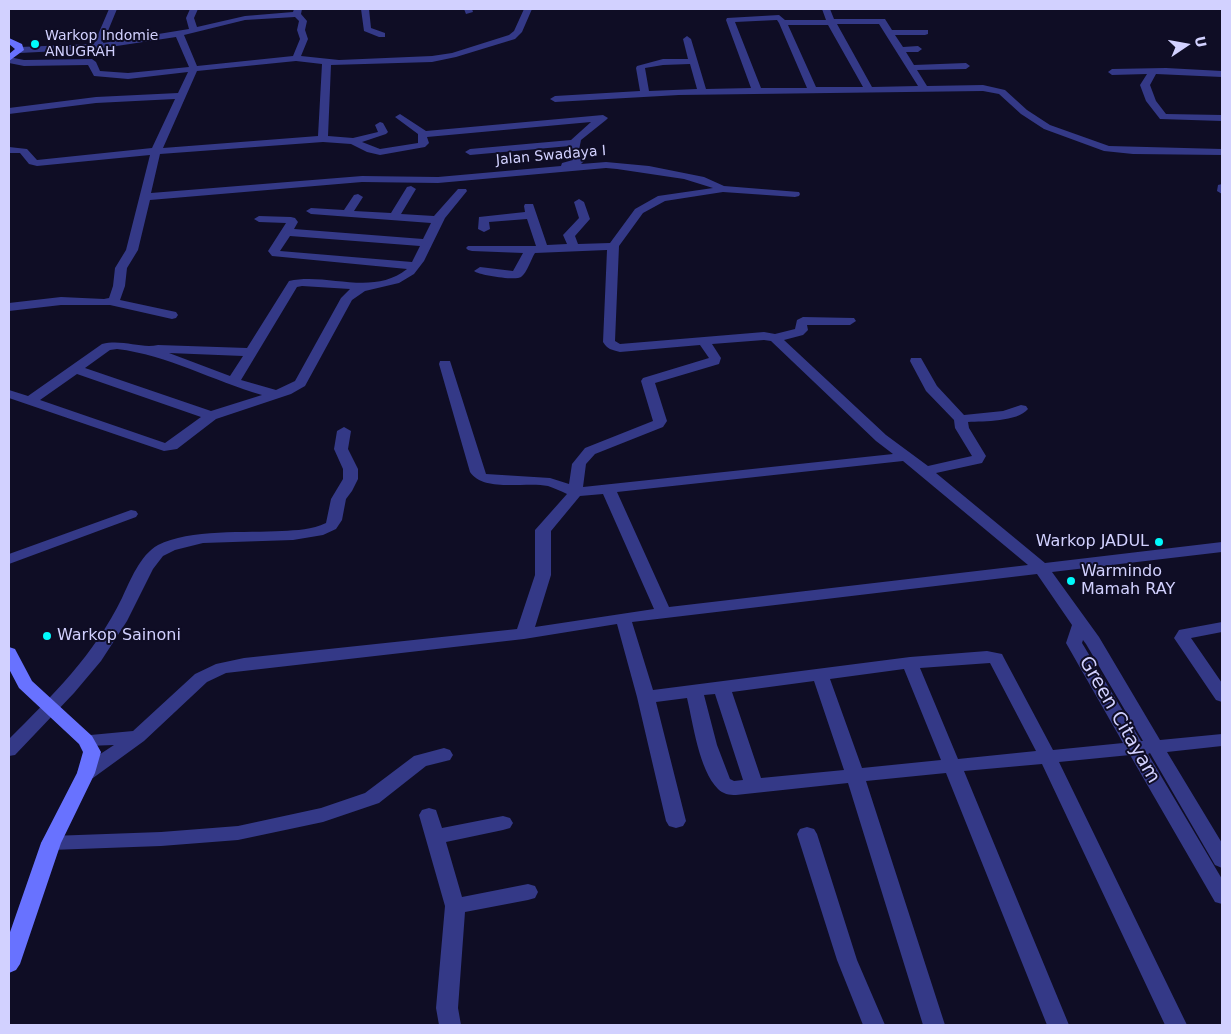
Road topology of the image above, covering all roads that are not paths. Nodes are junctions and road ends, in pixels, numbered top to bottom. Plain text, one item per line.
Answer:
1 (113, 9) edge
2 (194, 9) edge
3 (365, 9) edge
4 (528, 9) edge
5 (826, 9) edge
6 (297, 11) edge
7 (780, 16) edge
8 (832, 22) junction
9 (194, 30) junction
10 (890, 32) junction
11 (925, 32) dead end
12 (179, 34) junction
13 (382, 36) dead end
14 (687, 39) dead end
15 (9, 40) edge
16 (97, 46) junction
17 (68, 47) junction
18 (918, 49) dead end
19 (20, 50) junction
20 (899, 50) junction
21 (296, 58) junction
22 (9, 59) edge
23 (693, 61) junction
24 (327, 62) junction
25 (62, 63) junction
26 (966, 66) dead end
27 (912, 68) junction
28 (194, 69) junction
29 (1112, 72) dead end
30 (1153, 72) junction
31 (1222, 74) edge
32 (125, 87) junction
33 (924, 88) junction
34 (869, 89) junction
35 (813, 90) junction
36 (757, 91) junction
37 (702, 92) junction
38 (645, 93) junction
39 (602, 95) junction
40 (181, 96) junction
41 (556, 99) dead end
42 (9, 111) edge
43 (400, 117) dead end
44 (603, 118) junction
45 (1222, 118) edge
46 (380, 125) dead end
47 (424, 134) junction
48 (323, 138) junction
49 (353, 141) junction
50 (574, 143) junction
51 (9, 150) edge
52 (156, 151) junction
53 (470, 152) dead end
54 (1222, 152) edge
55 (438, 180) junction
56 (411, 189) dead end
57 (722, 189) junction
58 (462, 191) dead end
59 (795, 194) dead end
60 (145, 197) junction
61 (358, 197) dead end
62 (579, 202) dead end
63 (311, 211) dead end
64 (347, 214) junction
65 (394, 217) junction
66 (259, 219) dead end
67 (438, 220) junction
68 (484, 229) dead end
69 (287, 232) junction
70 (426, 243) junction
71 (613, 246) junction
72 (574, 247) junction
73 (472, 248) dead end
74 (536, 249) junction
75 (415, 266) junction
76 (480, 271) dead end
77 (365, 288) junction
78 (111, 302) junction
79 (9, 306) edge
80 (172, 315) dead end
81 (850, 321) dead end
82 (775, 338) junction
83 (704, 341) junction
84 (144, 349) junction
85 (251, 352) junction
86 (916, 361) dead end
87 (445, 364) dead end
88 (76, 369) junction
89 (233, 382) junction
90 (9, 394) edge
91 (275, 394) junction
92 (31, 400) junction
93 (1021, 409) dead end
94 (211, 416) junction
95 (961, 418) junction
96 (344, 430) dead end
97 (903, 457) junction
98 (925, 472) junction
99 (567, 489) junction
100 (608, 489) junction
101 (131, 514) dead end
102 (1222, 547) edge
103 (9, 559) edge
104 (1042, 569) junction
105 (664, 614) junction
106 (622, 618) junction
107 (1080, 625) junction
108 (1222, 627) edge
109 (524, 634) junction
110 (9, 653) edge
111 (910, 663) junction
112 (820, 675) junction
113 (722, 688) junction
114 (694, 691) junction
115 (1222, 696) edge
116 (646, 697) junction
117 (51, 707) junction
118 (77, 731) junction
119 (138, 737) junction
120 (1222, 740) edge
121 (1154, 747) junction
122 (1136, 748) junction
123 (9, 750) edge
124 (444, 755) dead end
125 (1047, 756) junction
126 (952, 765) junction
127 (86, 773) junction
128 (855, 774) junction
129 (754, 785) junction
130 (429, 815) dead end
131 (676, 820) dead end
132 (502, 824) dead end
133 (807, 834) dead end
134 (435, 837) junction
135 (51, 843) junction
136 (1222, 860) edge
137 (528, 892) dead end
138 (1222, 896) edge
139 (455, 906) junction
140 (9, 964) edge
141 (450, 1025) edge
142 (874, 1025) edge
143 (934, 1025) edge
144 (1058, 1025) edge
145 (1176, 1025) edge

1 - 16 street
2 - 9 street
3 - 13 street
4 - 24 street
5 - 8 street
6 - 9 street
6 - 21 street
7 - 8 street
7 - 35 street
7 - 36 street
8 - 10 street
8 - 34 street
9 - 12 street
10 - 11 street
10 - 20 street
12 - 16 street
12 - 28 street
14 - 23 street
15 - 19 street
16 - 17 street
17 - 19 street
17 - 25 street
18 - 20 street
19 - 22 street
20 - 27 street
21 - 24 street
21 - 28 street
22 - 25 street
23 - 37 street
23 - 38 street
24 - 48 street
25 - 32 street
26 - 27 street
27 - 33 street
28 - 32 street
28 - 40 street
29 - 30 street
30 - 31 street
30 - 45 street
32 - 40 street
32 - 42 street
33 - 34 street
33 - 54 street
34 - 35 street
35 - 36 street
36 - 37 street
37 - 38 street
38 - 39 street
39 - 41 street
39 - 44 street
40 - 52 street
43 - 47 street
44 - 47 street
44 - 50 street
46 - 49 street
47 - 49 street
48 - 49 street
48 - 52 street
50 - 53 street
50 - 55 street
51 - 52 street
52 - 60 street
55 - 57 street, Jalan Swadaya I
55 - 60 street, Jalan Swadaya I
56 - 65 street
57 - 59 street
57 - 71 street
58 - 67 street
60 - 78 street
61 - 64 street
62 - 72 street
63 - 64 street
64 - 65 street
65 - 67 street
66 - 69 street
67 - 70 street
68 - 74 street
69 - 70 street
69 - 75 street
70 - 75 street
71 - 72 street
71 - 83 street
72 - 74 street
73 - 74 street
74 - 76 street
75 - 77 street
77 - 85 street
77 - 91 street
78 - 79 street
78 - 80 street
81 - 82 street
82 - 83 street
82 - 97 street
83 - 99 street
84 - 85 street
84 - 88 street
84 - 89 street
85 - 89 street
86 - 95 street
87 - 99 street
88 - 92 street
88 - 94 street
89 - 91 street
90 - 92 street
91 - 94 street
92 - 94 street
93 - 95 street
95 - 98 street
96 - 117 street
97 - 98 street
97 - 100 street
98 - 104 street
99 - 100 street
99 - 109 street
100 - 105 street
101 - 103 street
102 - 104 street
104 - 105 street
104 - 107 street
105 - 106 street
106 - 109 street
106 - 116 street
107 - 121 street, Green Citayam
107 - 122 street, Green Citayam
108 - 115 street
109 - 119 street
110 - 117 street
111 - 112 street
111 - 125 street
111 - 126 street
112 - 113 street
112 - 128 street
113 - 114 street
113 - 129 street
114 - 116 street
114 - 129 street
116 - 131 street
117 - 118 street
117 - 123 street
118 - 119 street
118 - 127 street
119 - 127 street
120 - 121 street
121 - 122 street
121 - 136 street, Green Citayam
122 - 125 street
122 - 138 street, Green Citayam
124 - 135 street
125 - 126 street
125 - 145 street
126 - 128 street
126 - 144 street
127 - 135 street
128 - 129 street
128 - 143 street
130 - 134 street
132 - 134 street
133 - 142 street
134 - 139 street
135 - 140 street
137 - 139 street
139 - 141 street

